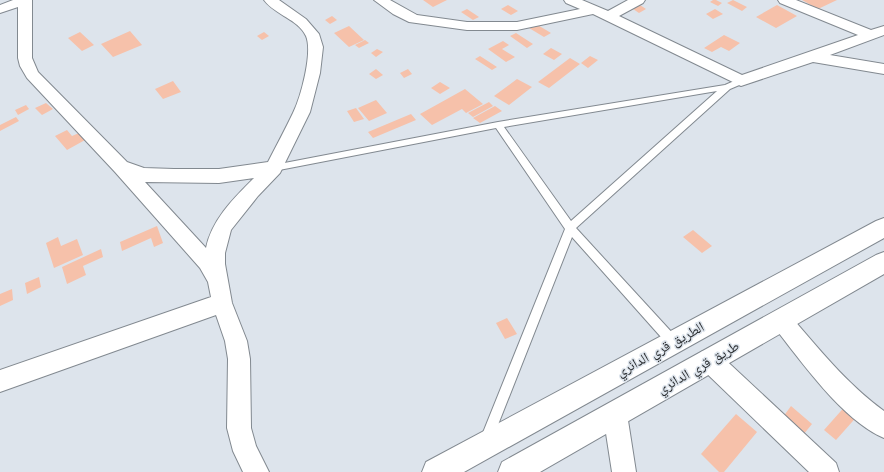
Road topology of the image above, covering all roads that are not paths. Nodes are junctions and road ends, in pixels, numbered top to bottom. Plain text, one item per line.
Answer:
1 (271, 0) edge
2 (380, 0) edge
3 (572, 0) edge
4 (638, 0) edge
5 (785, 0) edge
6 (0, 9) edge
7 (592, 10) junction
8 (609, 16) junction
9 (878, 32) edge
10 (812, 57) junction
11 (884, 70) edge
12 (741, 81) junction
13 (727, 87) junction
14 (498, 124) junction
15 (122, 167) junction
16 (274, 168) junction
17 (884, 227) edge
18 (570, 228) junction
19 (884, 262) edge
20 (220, 292) junction
21 (781, 320) junction
22 (673, 342) junction
23 (709, 360) junction
24 (0, 381) edge
25 (616, 414) junction
26 (884, 426) edge
27 (483, 445) junction
28 (257, 472) edge
29 (436, 472) edge
30 (512, 472) edge
31 (624, 472) edge
32 (827, 472) edge

1 - 16 street
2 - 7 street
3 - 7 street
4 - 8 street
5 - 9 street
6 - 15 street
7 - 8 street
8 - 12 street
9 - 10 street
10 - 11 street
10 - 12 street
12 - 13 lane
13 - 14 lane
13 - 18 lane
14 - 16 lane
14 - 18 lane
15 - 16 street
15 - 20 street
16 - 20 street
17 - 22 highway, الطريق قري الدائري
18 - 22 lane
18 - 27 lane
19 - 21 highway, طريق قري الدائري
20 - 24 street
20 - 28 street
21 - 23 highway, طريق قري الدائري
21 - 26 street
22 - 27 highway, الطريق قري الدائري
23 - 25 highway, طريق قري الدائري
23 - 32 street
25 - 30 highway, طريق قري الدائري
25 - 31 street
27 - 29 highway, الطريق قري الدائري

